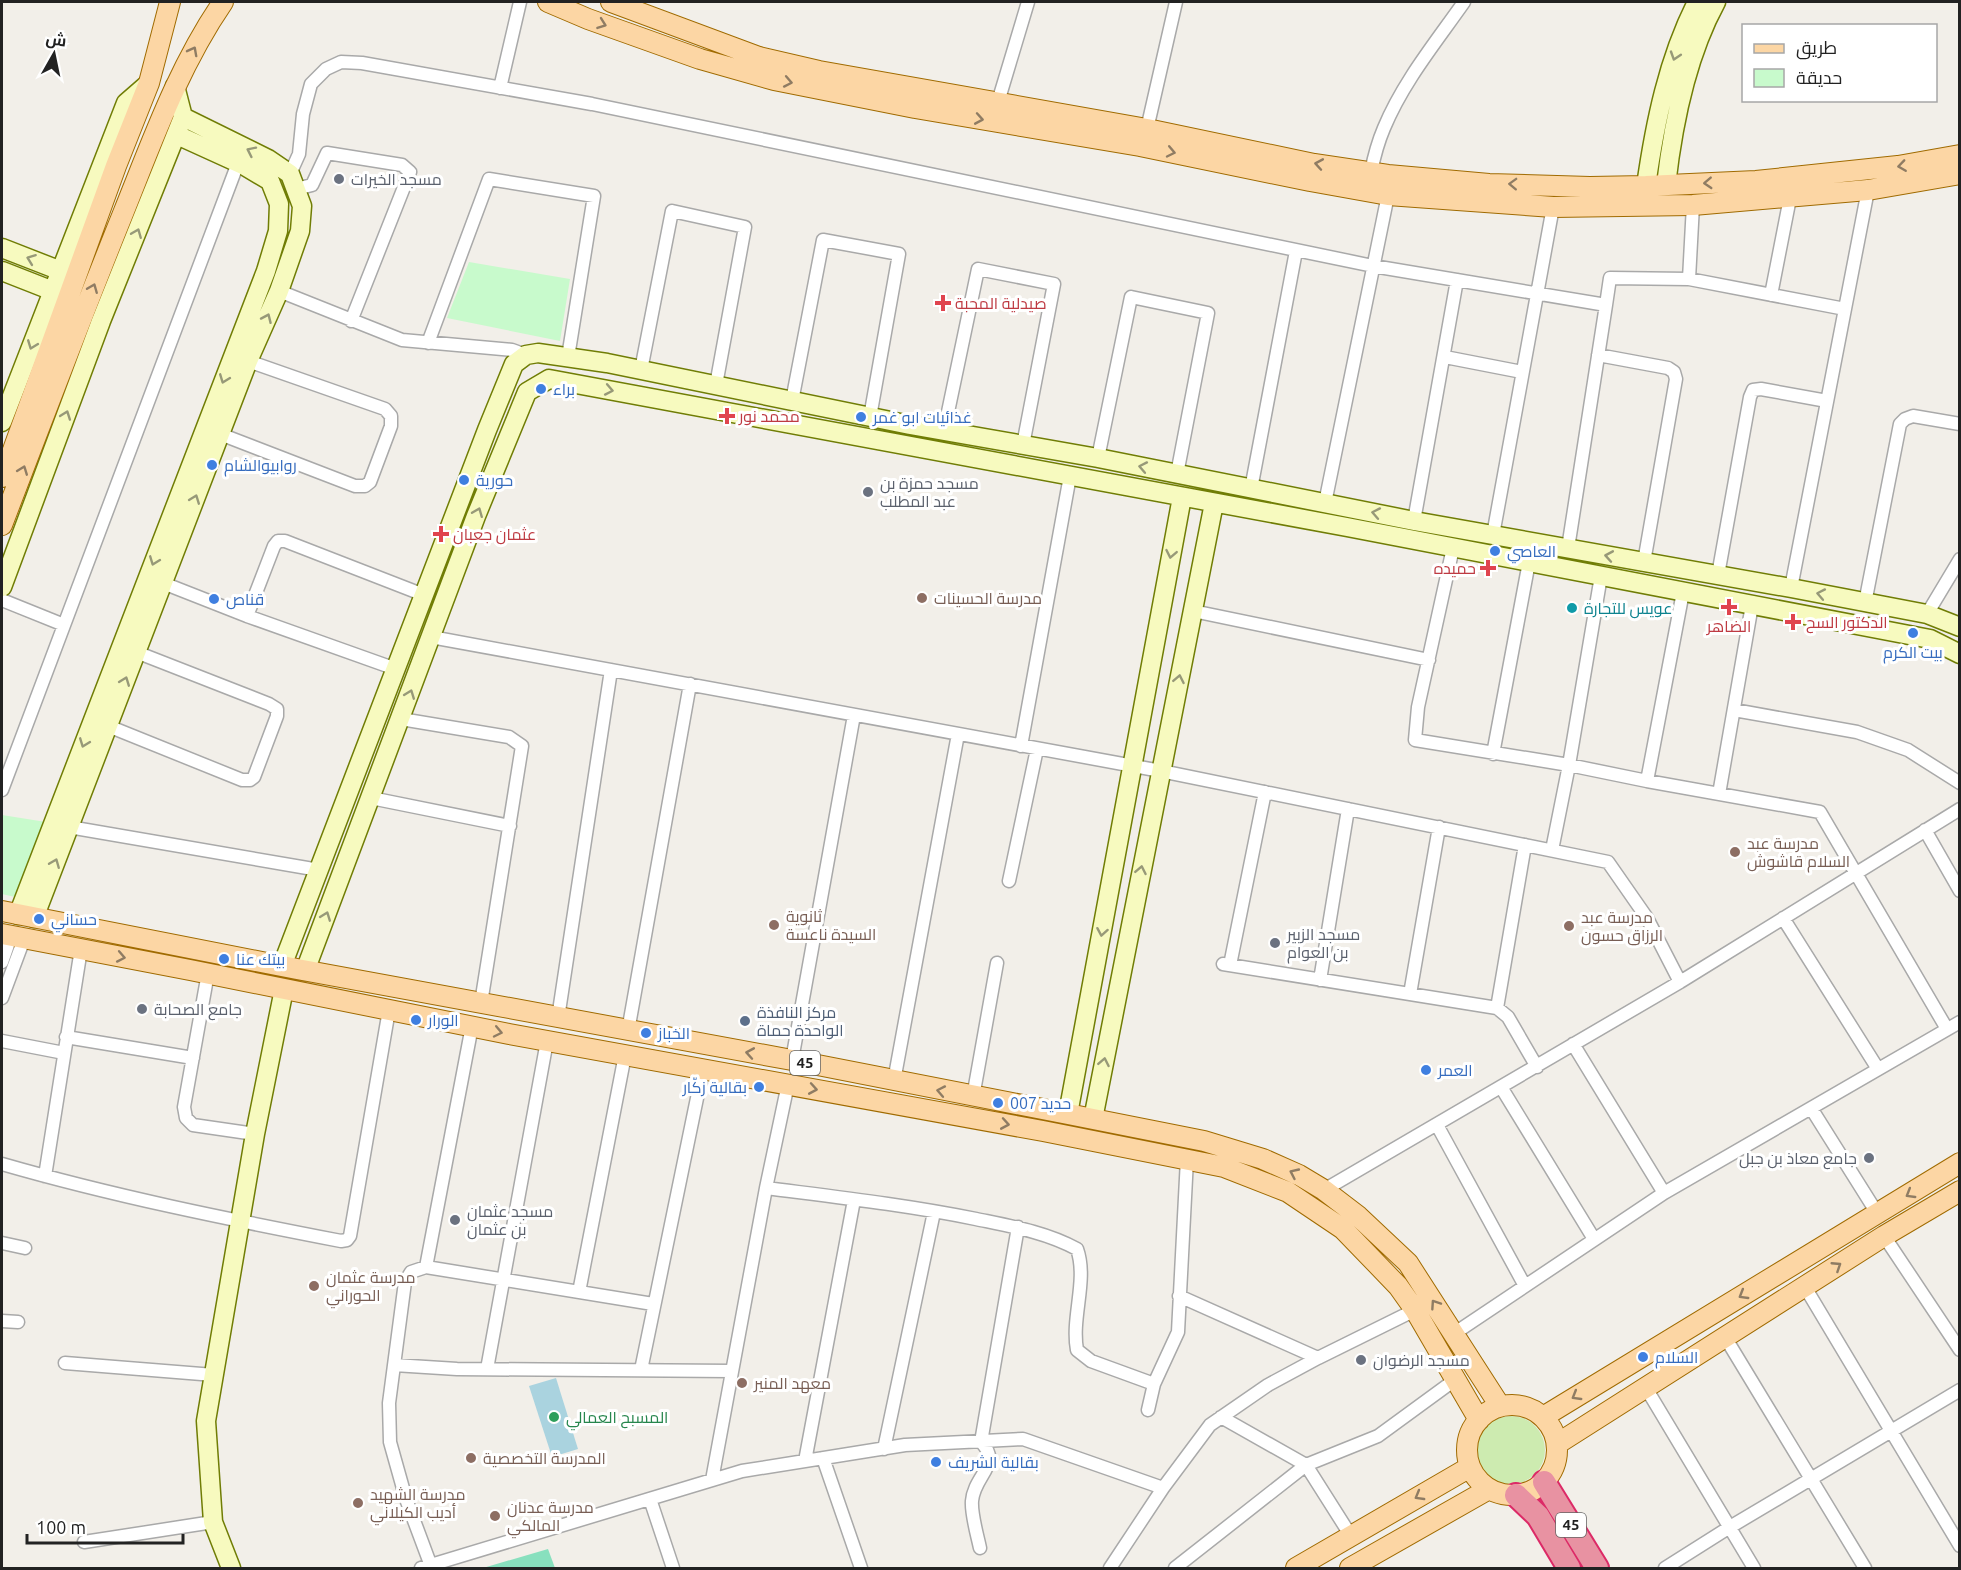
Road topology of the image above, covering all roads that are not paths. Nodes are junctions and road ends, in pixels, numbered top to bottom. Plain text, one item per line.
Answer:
1 (170, 2) edge
2 (223, 2) edge
3 (520, 2) edge
4 (548, 2) edge
5 (611, 2) edge
6 (1028, 2) edge
7 (1176, 2) edge
8 (1464, 2) edge
9 (1697, 2) edge
10 (1716, 2) edge
11 (149, 83) junction
12 (175, 86) junction
13 (500, 88) junction
14 (998, 102) junction
15 (183, 117) junction
16 (1147, 129) junction
17 (177, 135) junction
18 (1959, 155) edge
19 (238, 163) junction
20 (1371, 172) junction
21 (1959, 174) edge
22 (293, 182) junction
23 (1666, 185) junction
24 (1646, 186) junction
25 (1868, 190) junction
26 (1388, 195) junction
27 (1790, 198) junction
28 (1694, 205) junction
29 (1553, 207) junction
30 (2, 248) edge
31 (1296, 251) junction
32 (1373, 266) junction
33 (2, 271) edge
34 (61, 271) junction
35 (1689, 279) junction
36 (1457, 280) junction
37 (53, 291) junction
38 (279, 291) junction
39 (1536, 293) junction
40 (1771, 295) junction
41 (1606, 304) junction
42 (1845, 309) junction
43 (351, 321) junction
44 (428, 343) junction
45 (1598, 355) junction
46 (526, 356) junction
47 (568, 357) junction
48 (1445, 357) junction
49 (248, 361) junction
50 (641, 370) junction
51 (1522, 372) junction
52 (716, 385) junction
53 (1827, 400) junction
54 (792, 401) junction
55 (870, 417) junction
56 (2, 422) edge
57 (1959, 424) edge
58 (944, 431) junction
59 (220, 434) junction
60 (1023, 445) junction
61 (1098, 458) junction
62 (1177, 474) junction
63 (1070, 476) junction
64 (2, 477) edge
65 (1251, 489) junction
66 (1182, 497) junction
67 (1214, 503) junction
68 (1325, 503) junction
69 (1414, 521) junction
70 (2, 525) edge
71 (1493, 535) junction
72 (1453, 548) junction
73 (1568, 549) junction
74 (1959, 559) edge
75 (1529, 562) junction
76 (1644, 562) junction
77 (1718, 575) junction
78 (1601, 576) junction
79 (163, 583) junction
80 (2, 587) edge
81 (1791, 588) junction
82 (1683, 592) junction
83 (424, 595) junction
84 (2, 600) edge
85 (1865, 603) junction
86 (1752, 605) junction
87 (1193, 611) junction
88 (1927, 614) junction
89 (247, 616) junction
90 (63, 625) junction
91 (1959, 627) edge
92 (432, 637) junction
93 (136, 652) junction
94 (1959, 654) edge
95 (1428, 660) junction
96 (396, 669) junction
97 (611, 670) junction
98 (690, 684) junction
99 (1734, 710) junction
100 (854, 715) junction
101 (401, 719) junction
102 (108, 726) junction
103 (958, 734) junction
104 (1022, 746) junction
105 (1037, 749) junction
106 (1493, 754) junction
107 (1569, 765) junction
108 (1132, 766) junction
109 (1161, 771) junction
110 (1647, 781) junction
111 (1959, 783) edge
112 (2, 790) edge
113 (1265, 792) junction
114 (1719, 794) junction
115 (371, 798) junction
116 (1348, 809) junction
117 (1959, 809) edge
118 (510, 826) junction
119 (69, 827) junction
120 (1439, 827) junction
121 (1925, 830) junction
122 (1526, 845) junction
123 (1552, 850) junction
124 (319, 870) junction
125 (1855, 873) junction
126 (1009, 881) dead end
127 (1959, 891) edge
128 (18, 914) edge
129 (1783, 918) junction
130 (12, 936) edge
131 (172, 945) junction
132 (81, 949) junction
133 (2, 962) edge
134 (997, 963) dead end
135 (170, 966) junction
136 (282, 966) junction
137 (305, 970) junction
138 (208, 973) junction
139 (335, 976) junction
140 (1320, 980) junction
141 (1680, 982) junction
142 (284, 989) junction
143 (1410, 994) junction
144 (2, 998) edge
145 (332, 998) junction
146 (481, 1003) junction
147 (1497, 1008) junction
148 (389, 1010) junction
149 (558, 1018) junction
150 (1959, 1022) edge
151 (594, 1025) junction
152 (472, 1026) junction
153 (1947, 1029) junction
154 (628, 1031) junction
155 (66, 1036) junction
156 (2, 1041) edge
157 (547, 1041) junction
158 (1573, 1044) junction
159 (593, 1049) junction
160 (64, 1053) junction
161 (625, 1055) junction
162 (193, 1058) junction
163 (792, 1060) junction
164 (1537, 1066) junction
165 (703, 1069) junction
166 (1878, 1069) junction
167 (894, 1081) junction
168 (788, 1084) junction
169 (1501, 1087) junction
170 (973, 1097) junction
171 (1811, 1108) junction
172 (1047, 1111) junction
173 (1068, 1114) junction
174 (1100, 1121) junction
175 (1437, 1125) junction
176 (1043, 1131) junction
177 (255, 1134) junction
178 (1104, 1143) junction
179 (1187, 1159) junction
180 (1959, 1163) edge
181 (2, 1164) edge
182 (45, 1176) junction
183 (766, 1188) junction
184 (1324, 1190) junction
185 (1959, 1191) edge
186 (1664, 1193) junction
187 (854, 1200) junction
188 (934, 1212) junction
189 (1877, 1213) junction
190 (240, 1221) junction
191 (1018, 1227) junction
192 (1884, 1236) junction
193 (1594, 1239) junction
194 (2, 1243) edge
195 (25, 1248) dead end
196 (426, 1267) junction
197 (502, 1281) junction
198 (1525, 1286) junction
199 (1805, 1287) junction
200 (579, 1292) junction
201 (1179, 1296) junction
202 (653, 1304) junction
203 (1415, 1310) junction
204 (2, 1321) edge
205 (18, 1322) dead end
206 (1455, 1333) junction
207 (1725, 1337) junction
208 (1959, 1350) edge
209 (1318, 1358) junction
210 (65, 1363) dead end
211 (394, 1365) junction
212 (488, 1369) junction
213 (641, 1370) junction
214 (732, 1371) junction
215 (214, 1375) junction
216 (1455, 1379) junction
217 (1154, 1384) junction
218 (1646, 1388) junction
219 (1959, 1390) edge
220 (1500, 1406) junction
221 (1148, 1410) dead end
222 (1221, 1417) junction
223 (1543, 1417) junction
224 (1479, 1420) junction
225 (1891, 1431) junction
226 (981, 1442) junction
227 (1557, 1444) junction
228 (884, 1449) junction
229 (823, 1458) junction
230 (805, 1461) junction
231 (1306, 1465) junction
232 (1470, 1467) junction
233 (1811, 1479) junction
234 (712, 1480) junction
235 (1544, 1482) junction
236 (1163, 1488) junction
237 (1489, 1489) junction
238 (1516, 1495) junction
239 (650, 1498) junction
240 (213, 1522) junction
241 (1730, 1527) junction
242 (1351, 1536) junction
243 (84, 1542) dead end
244 (1959, 1546) edge
245 (980, 1548) dead end
246 (426, 1567) edge
247 (231, 1569) edge
248 (673, 1569) edge
249 (861, 1569) edge
250 (1110, 1569) edge
251 (1175, 1569) edge
252 (1296, 1569) edge
253 (1350, 1569) edge
254 (1569, 1569) edge
255 (1597, 1569) edge
256 (1665, 1569) edge
257 (1754, 1569) edge
258 (1865, 1569) edge

1 - 11 main road
12 -> 2 main road
3 - 13 street
4 -> 26 main road
5 - 14 main road
6 - 14 street
7 - 16 street
8 - 20 street
9 -> 24 main road
10 - 23 main road
11 - 34 main road
11 - 64 main road
12 - 15 main road
70 -> 12 main road
13 - 22 street
13 - 31 street
14 - 16 main road
15 - 17 main road
22 -> 15 main road
20 -> 16 main road
17 - 19 main road
80 -> 17 main road
18 -> 23 main road
19 - 90 street
19 -> 128 main road
24 -> 20 main road
21 - 25 main road
22 - 38 main road
22 - 43 street
23 - 24 main road
25 - 27 main road
25 - 42 street
26 - 29 main road
26 - 32 street
27 - 28 main road
27 - 40 street
28 - 29 main road
28 - 35 street
29 - 39 street
34 -> 30 main road
31 - 32 street
31 - 65 street
32 - 36 street
32 - 68 street
33 - 37 main road
34 - 37 main road
35 - 40 street
35 - 41 street
36 - 39 street
36 - 48 street
37 -> 56 main road
38 - 43 street
49 -> 38 main road
39 - 41 street
39 - 51 street
40 - 42 street
41 - 45 street
42 - 53 street
43 - 44 street
44 - 46 street
44 - 47 street
45 - 73 street
45 - 76 street
46 - 47 main road
46 - 83 main road
47 - 50 main road
48 - 51 street
48 - 69 street
49 - 59 main road
49 - 59 street
50 - 52 main road
50 - 52 street
51 - 71 street
52 - 54 main road
53 - 77 street
53 - 81 street
54 - 55 main road
54 - 55 street
55 - 58 main road
57 - 85 street
58 - 60 main road
58 - 60 street
79 -> 59 main road
60 - 61 main road
62 -> 61 main road
61 - 62 street
62 - 65 main road
63 - 66 main road
92 -> 63 main road
63 - 104 street
65 - 68 main road
66 - 67 main road
66 -> 108 main road
67 - 72 main road
67 - 87 main road
69 -> 68 main road
69 - 71 main road
71 - 73 main road
72 - 75 main road
72 - 95 street
76 -> 73 main road
74 - 88 street
75 - 78 main road
75 - 106 street
76 - 77 main road
77 - 81 main road
78 - 82 main road
78 - 107 street
79 - 89 street
79 - 93 main road
85 -> 81 main road
82 - 86 main road
82 - 110 street
83 - 89 street
83 - 96 main road
84 - 90 street
85 - 88 main road
86 - 94 main road
86 - 99 street
87 - 95 street
109 -> 87 main road
88 - 91 main road
89 - 96 street
90 - 112 street
92 - 97 street
101 -> 92 main road
102 -> 93 main road
93 - 102 street
95 - 106 street
96 - 124 main road
97 - 98 street
97 - 149 street
98 - 100 street
98 - 154 street
99 - 111 street
99 - 114 street
100 - 103 street
100 - 163 street
101 - 115 main road
101 - 118 street
102 - 119 main road
103 - 104 street
103 - 167 street
104 - 105 street
105 - 108 street
105 - 126 street
106 - 107 street
107 - 110 street
107 - 123 street
108 - 109 street
108 -> 173 main road
109 - 113 street
174 -> 109 main road
110 - 114 street
113 - 116 street
113 - 140 street
114 - 125 street
115 - 118 street
137 -> 115 main road
116 - 120 street
116 - 140 street
117 - 121 street
118 - 146 street
119 - 124 street
128 -> 119 main road
120 - 122 street
120 - 143 street
121 - 125 street
121 - 127 street
122 - 123 street
122 - 147 street
123 - 141 street
124 - 136 main road
125 - 129 street
125 - 153 street
128 - 131 main road, 45
129 - 141 street
129 - 166 street
130 - 132 main road, 45
130 - 133 street
130 - 144 street
131 - 135 main road
131 - 136 main road, 45
132 -> 135 main road, 45
132 - 155 street
134 - 170 street
135 - 138 main road, 45
136 - 137 main road, 45
137 - 139 main road, 45
138 - 142 main road, 45
138 - 162 street
139 - 145 main road
139 - 146 main road, 45
140 - 143 street
141 - 158 street
142 - 145 main road, 45
142 - 177 main road
143 - 147 street
145 - 148 main road, 45
146 - 149 main road, 45
147 - 164 street
148 - 152 main road, 45
148 - 190 street
149 - 151 main road, 45
150 - 153 street
151 - 154 main road, 45
151 - 159 main road
152 -> 157 main road, 45
152 - 196 street
153 - 166 street
163 -> 154 main road, 45
155 - 160 street
155 - 162 street
156 - 160 street
157 - 159 main road, 45
157 - 197 street
158 - 164 street
158 - 186 street
159 - 161 main road, 45
160 - 182 street
161 - 165 main road, 45
161 - 200 street
162 - 177 street
163 - 167 main road, 45
164 - 169 street
165 - 168 main road, 45
165 - 202 street
166 - 171 street
170 -> 167 main road, 45
168 -> 176 main road, 45
168 - 183 street
169 - 175 street
169 - 193 street
170 - 172 main road, 45
171 - 186 street
171 - 189 street
172 - 173 main road, 45
172 - 176 main road
173 - 174 main road, 45
174 - 178 main road
184 -> 174 main road, 45
175 - 184 street
175 - 198 street
176 - 178 main road, 45
177 - 190 main road
178 - 179 main road, 45
179 - 201 street
179 - 203 main road, 45
180 -> 189 main road
181 - 182 street
182 - 190 street
183 - 187 street
183 - 214 street
206 -> 184 main road, 45
185 - 192 main road
186 - 193 street
187 - 188 street
187 - 230 street
188 - 191 street
188 - 228 street
189 -> 223 main road
190 - 215 main road
191 - 217 street
191 - 226 street
199 -> 192 main road
192 - 208 street
193 - 198 street
194 - 195 street
196 - 197 street
196 - 211 street
197 - 200 street
197 - 212 street
198 - 206 street
199 - 207 main road
199 - 225 street
200 - 202 street
201 - 209 street
201 - 217 street
202 - 213 street
203 - 209 street
203 - 216 main road, 45
204 - 205 street
206 - 220 main road, 45
207 - 218 main road
207 - 233 street
209 - 222 street
210 - 215 street
211 - 212 street
211 - 246 street
212 - 213 street
213 - 214 street
214 - 234 street
215 - 240 main road
216 - 224 main road, 45
216 - 231 street
217 - 221 street
218 - 227 main road
218 - 241 street
219 - 225 street
220 - 223 main road
220 - 224 main road
222 - 231 street
222 - 236 street
223 - 227 main road
224 - 232 main road
225 - 233 street
225 - 244 street
226 - 228 street
226 - 236 street
226 - 245 street
227 - 235 main road
228 - 229 street
229 - 230 street
229 - 249 street
230 - 234 street
231 - 242 street
231 - 251 street
232 - 237 main road
232 -> 242 main road
233 - 241 street
233 - 258 street
234 - 239 street
235 - 238 main road
235 - 255 highway, 45
236 - 250 street
237 - 238 main road
237 - 253 main road
238 - 254 highway, 45
239 - 246 street
239 - 248 street
240 - 243 street
240 - 247 main road
241 - 256 street
241 - 257 street
242 - 252 main road

